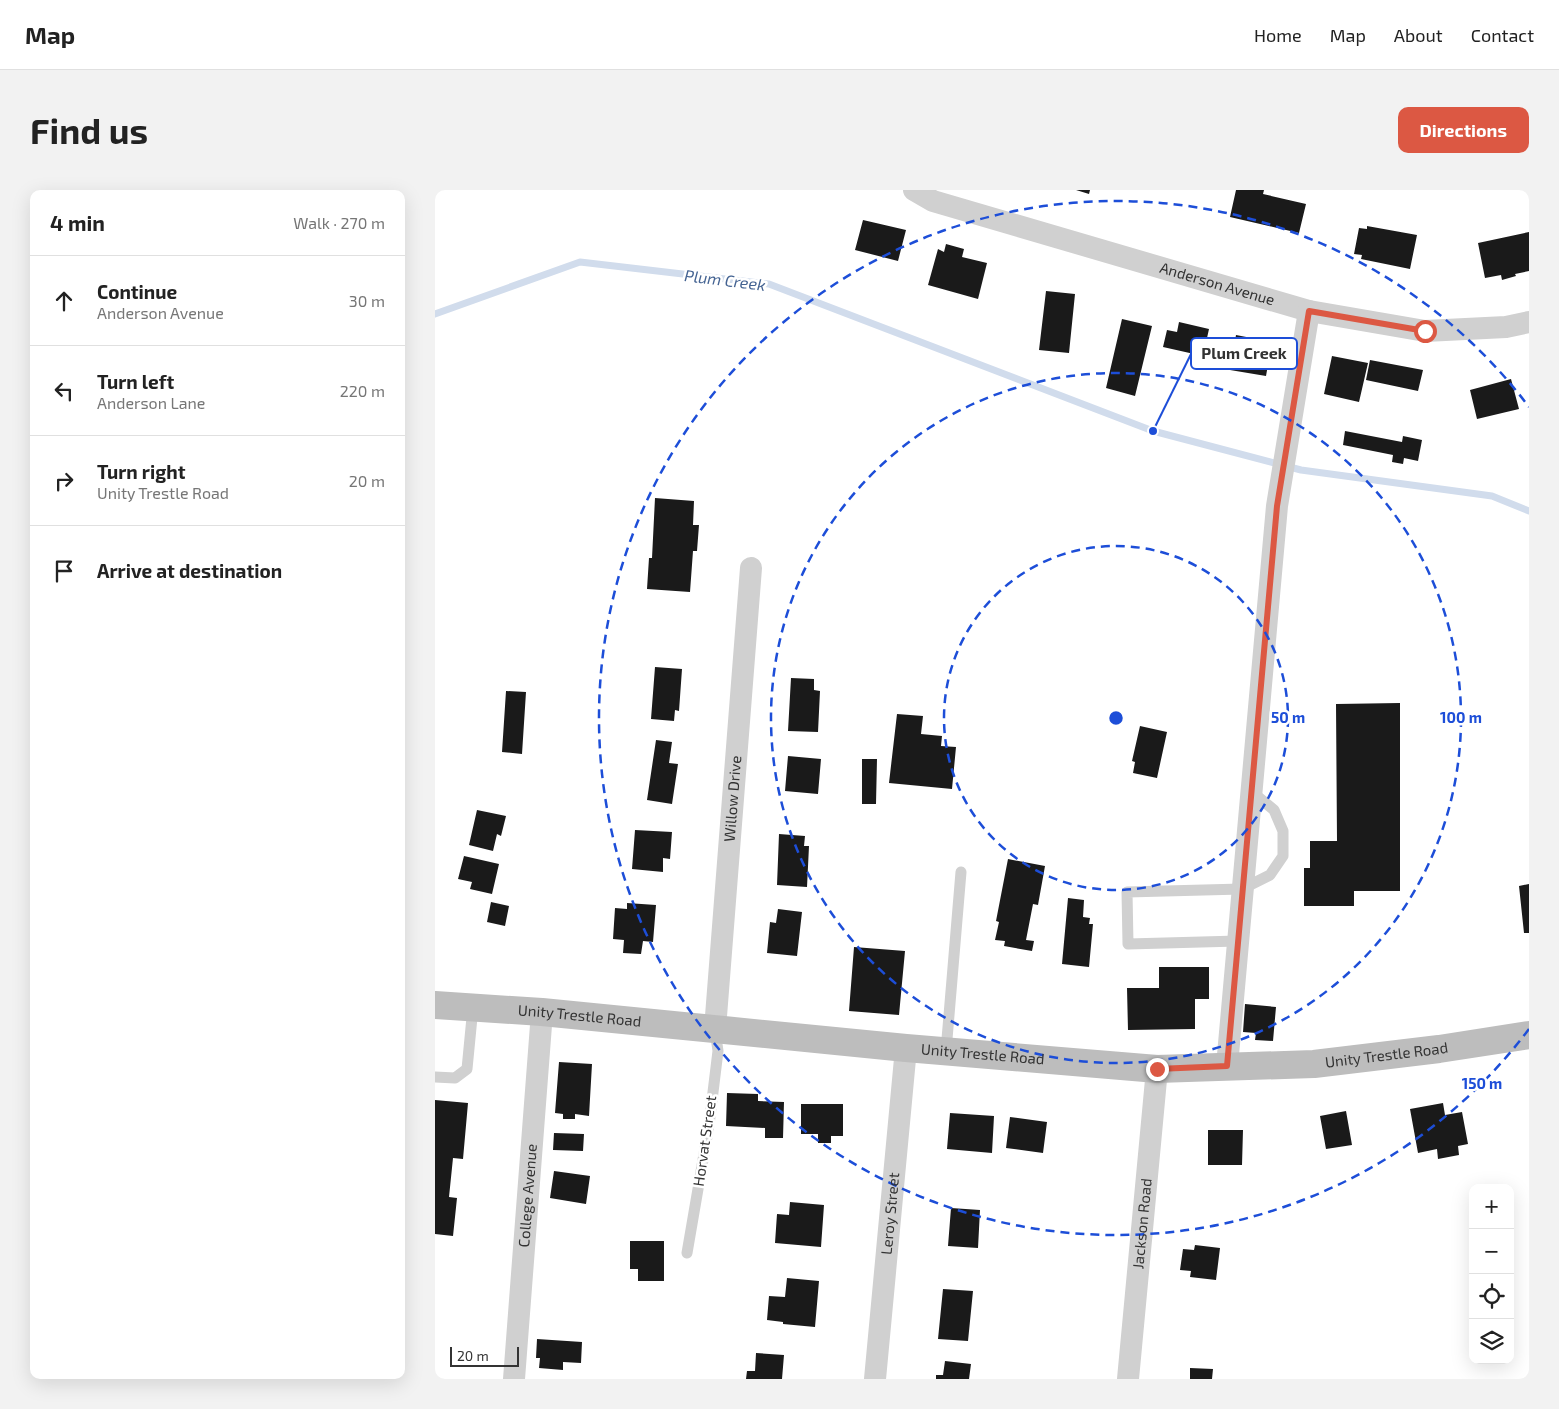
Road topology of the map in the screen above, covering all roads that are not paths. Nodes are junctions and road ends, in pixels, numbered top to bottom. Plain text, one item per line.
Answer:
1 (914, 190) edge
2 (1309, 311) junction
3 (1529, 322) edge
4 (751, 568) dead end
5 (1251, 791) junction
6 (961, 872) dead end
7 (1242, 889) junction
8 (1238, 941) junction
9 (435, 1005) edge
10 (473, 1007) junction
11 (542, 1012) junction
12 (715, 1029) junction
13 (1529, 1035) edge
14 (906, 1048) junction
15 (946, 1051) junction
16 (1227, 1066) junction
17 (1157, 1069) junction
18 (435, 1076) edge
19 (687, 1253) dead end
20 (514, 1379) edge
21 (875, 1379) edge
22 (1128, 1379) edge

1 - 2 street, Anderson Avenue
2 - 3 street, Anderson Avenue
2 - 5 street
4 - 12 street, Willow Drive
5 - 7 street
5 - 7 lane
6 - 15 lane
7 - 8 street
7 - 8 lane
8 - 16 street
9 - 10 street, Unity Trestle Road
10 - 11 street, Unity Trestle Road
10 - 18 lane
11 - 12 street, Unity Trestle Road
11 - 20 street, College Avenue
12 - 14 street, Unity Trestle Road
12 - 19 lane, Horvat Street
13 - 16 street, Unity Trestle Road
14 - 15 street, Unity Trestle Road
14 - 21 street, Leroy Street
15 - 17 street, Unity Trestle Road
16 - 17 street, Unity Trestle Road
17 - 22 street, Jackson Road

